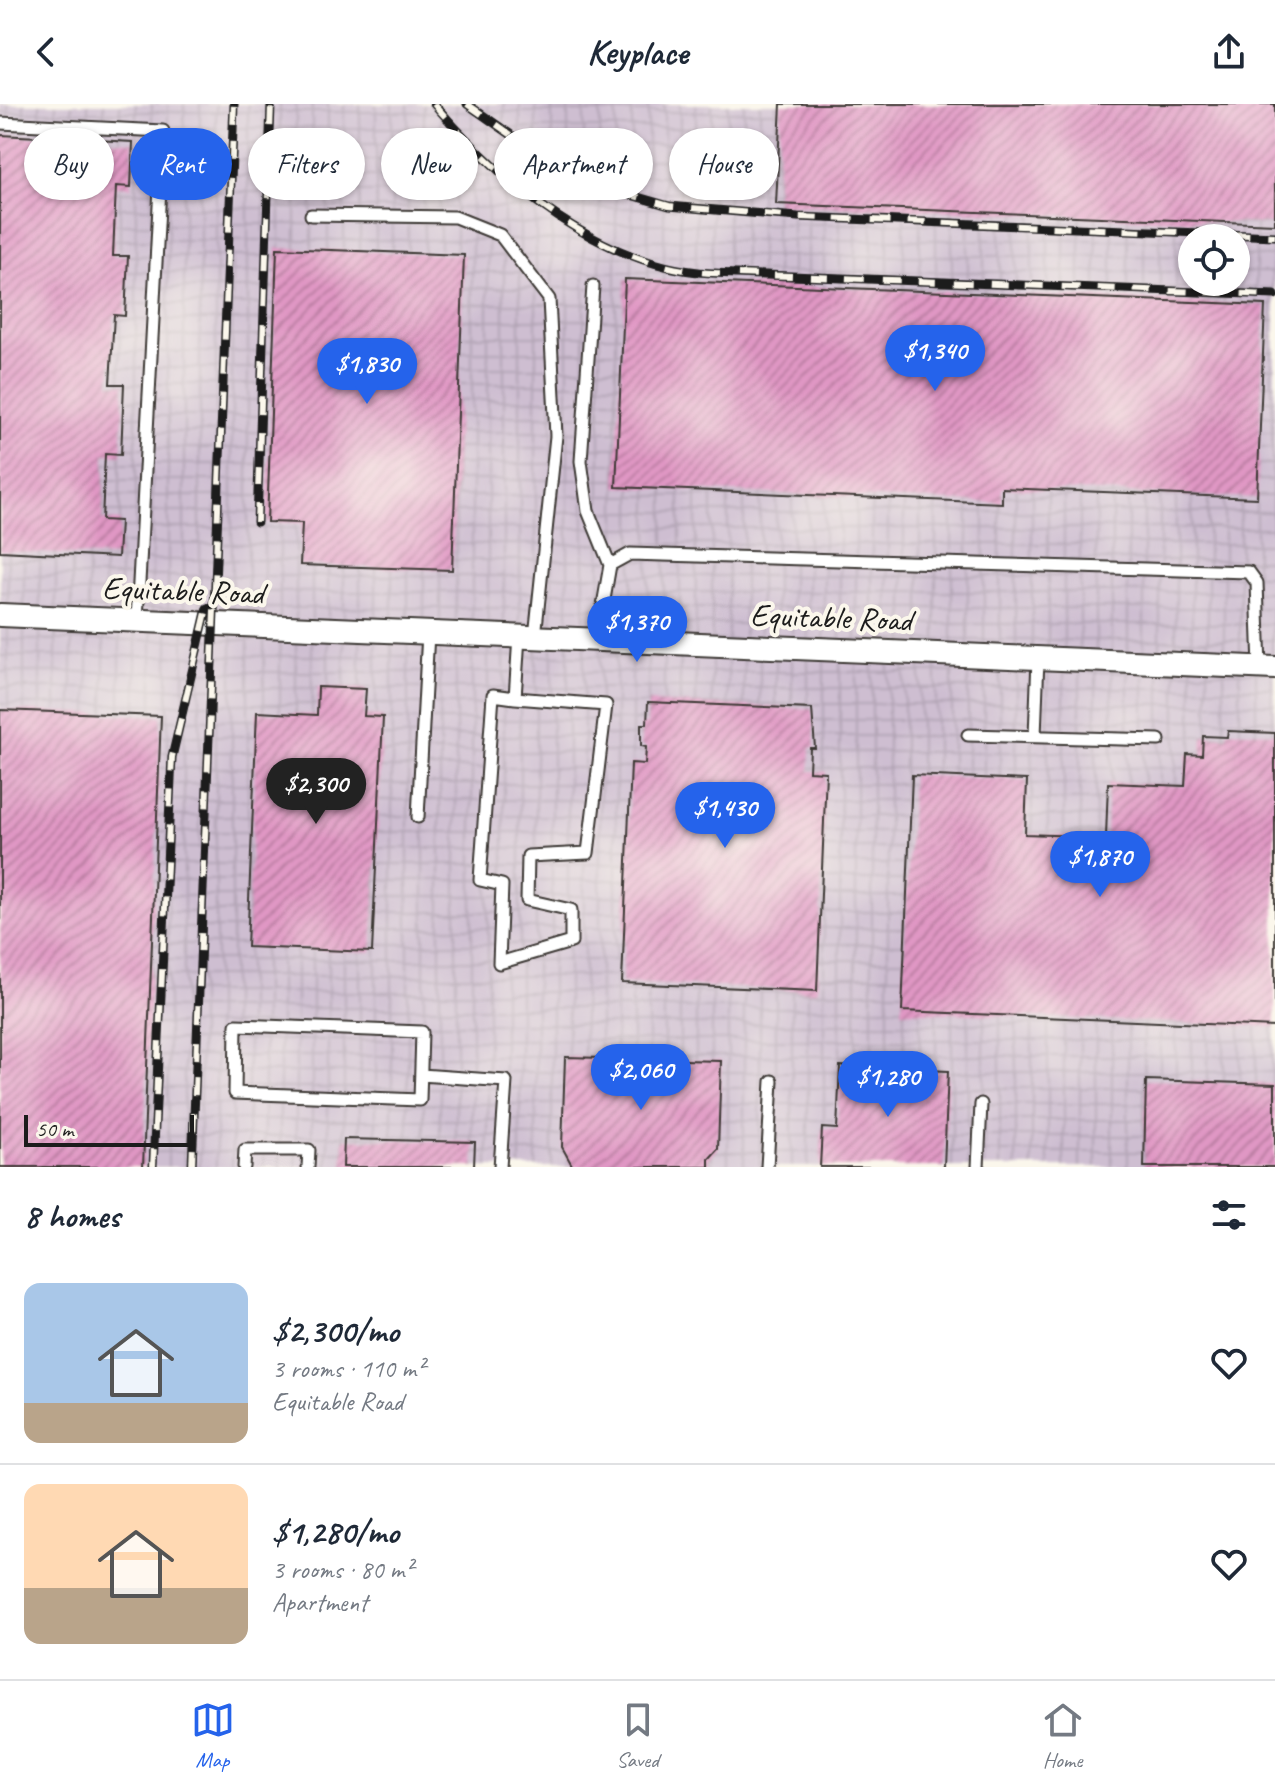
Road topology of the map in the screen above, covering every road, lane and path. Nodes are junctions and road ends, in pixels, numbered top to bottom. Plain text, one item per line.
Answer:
1 (0, 123) edge
2 (311, 215) dead end
3 (593, 286) dead end
4 (610, 565) junction
5 (0, 615) edge
6 (137, 620) junction
7 (428, 633) junction
8 (527, 637) junction
9 (597, 640) junction
10 (1038, 658) junction
11 (1268, 668) edge
12 (515, 698) junction
13 (968, 735) dead end
14 (1035, 736) junction
15 (1159, 740) dead end
16 (418, 817) dead end
17 (421, 1075) junction
18 (772, 1081) dead end
19 (981, 1104) dead end
20 (244, 1167) edge
21 (308, 1167) edge
22 (500, 1167) edge
23 (767, 1167) edge
24 (978, 1167) edge

1 - 6 lane
2 - 8 lane
3 - 4 lane
4 - 9 lane
4 - 11 lane
5 - 6 street, Equitable Road
6 - 7 street, Equitable Road
7 - 8 street, Equitable Road
7 - 16 lane
8 - 9 street, Equitable Road
8 - 12 lane
9 - 10 street, Equitable Road
10 - 11 street, Equitable Road
10 - 14 lane
12 - 12 lane
13 - 14 lane
14 - 15 lane
17 - 17 lane
17 - 22 lane
18 - 23 lane
19 - 24 lane
20 - 21 lane

